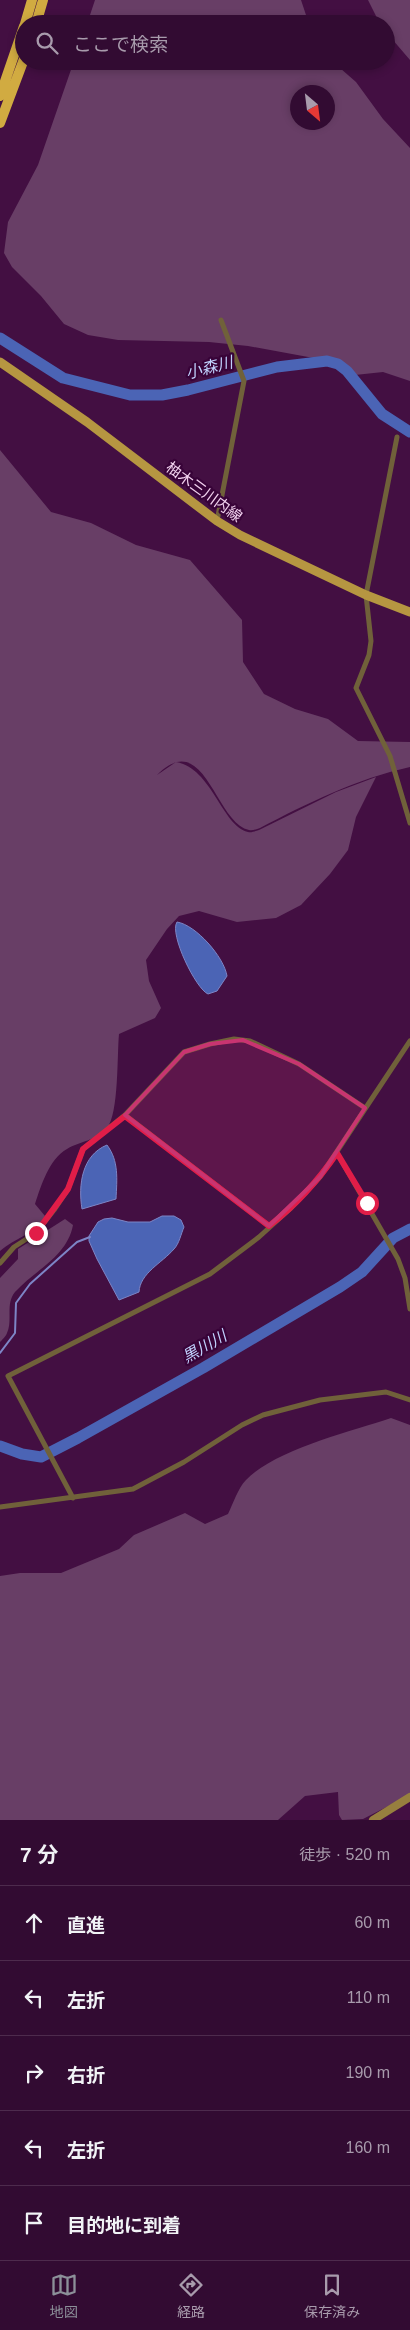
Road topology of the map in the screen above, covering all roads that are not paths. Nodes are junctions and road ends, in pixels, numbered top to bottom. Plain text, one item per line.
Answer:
1 (32, 0) edge
2 (43, 0) edge
3 (27, 15) edge
4 (39, 15) edge
5 (15, 52) edge
6 (20, 70) edge
7 (0, 96) edge
8 (0, 124) edge
9 (220, 320) dead end
10 (0, 362) edge
11 (397, 437) dead end
12 (217, 521) junction
13 (366, 595) junction
14 (410, 612) edge
15 (410, 823) edge
16 (410, 1041) edge
17 (365, 1108) junction
18 (125, 1116) junction
19 (337, 1153) junction
20 (269, 1226) junction
21 (0, 1263) edge
22 (410, 1305) edge
23 (410, 1400) edge
24 (73, 1498) junction
25 (0, 1507) edge
26 (410, 1797) edge
27 (373, 1820) edge

1 - 3 highway
2 - 4 highway
5 - 7 highway
6 - 8 highway
9 - 12 street
10 - 12 main road, 柚木三川内線
11 - 13 street
12 - 13 main road, 柚木三川内線
13 - 14 main road, 柚木三川内線
13 - 15 street
16 - 17 street
17 - 18 street
17 - 19 street
18 - 20 street
18 - 21 street
19 - 20 street
19 - 22 street
20 - 24 street
23 - 24 street
24 - 25 street
26 - 27 street

